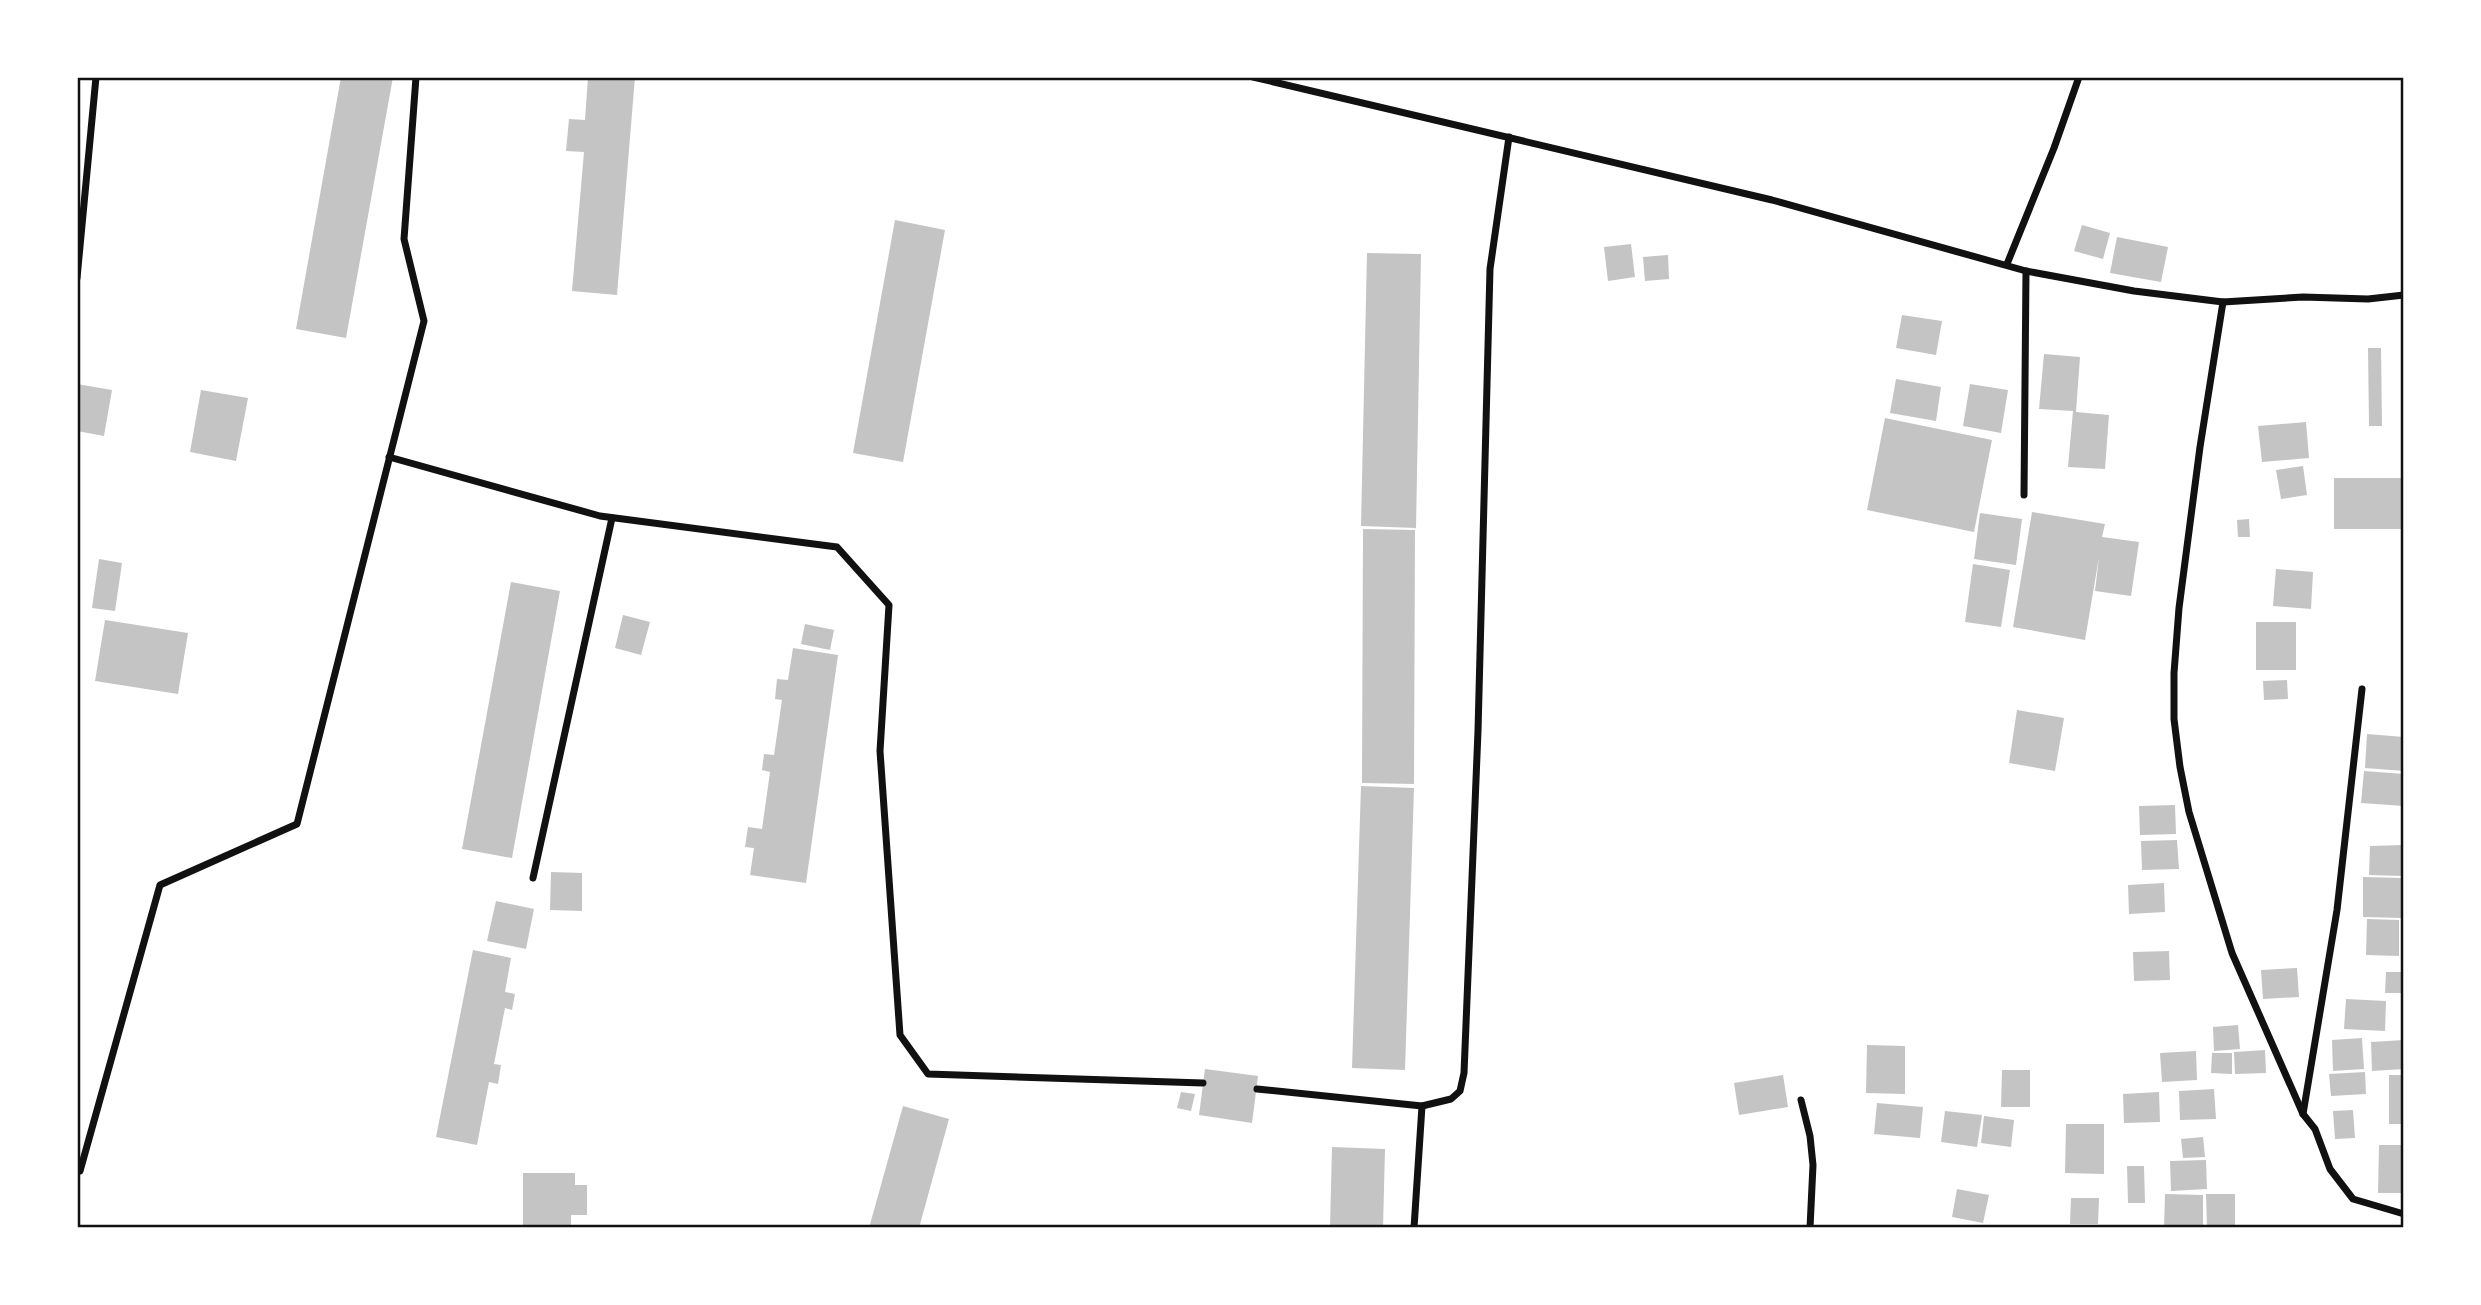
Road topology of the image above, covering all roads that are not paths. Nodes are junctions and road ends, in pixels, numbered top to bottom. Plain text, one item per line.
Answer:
1 (96, 77) edge
2 (416, 77) edge
3 (1253, 77) edge
4 (2079, 77) edge
5 (1509, 137) junction
6 (2007, 264) junction
7 (2026, 271) junction
8 (77, 278) edge
9 (2404, 295) edge
10 (2223, 302) junction
11 (389, 457) junction
12 (2024, 495) dead end
13 (612, 518) junction
14 (2362, 689) dead end
15 (533, 878) dead end
16 (1203, 1083) dead end
17 (1257, 1089) dead end
18 (1801, 1100) dead end
19 (1422, 1107) junction
20 (2303, 1114) junction
21 (80, 1171) dead end
22 (2404, 1214) edge
23 (1414, 1228) edge
24 (1810, 1228) edge

1 - 8 street
2 - 11 street
3 - 5 street
4 - 6 street
5 - 6 street
5 - 19 street
6 - 7 street
7 - 10 street
7 - 12 street
9 - 10 street
10 - 20 street
11 - 13 street
11 - 21 street
13 - 15 street
13 - 16 street
14 - 20 street
17 - 19 street
18 - 24 street
19 - 23 street
20 - 22 street

